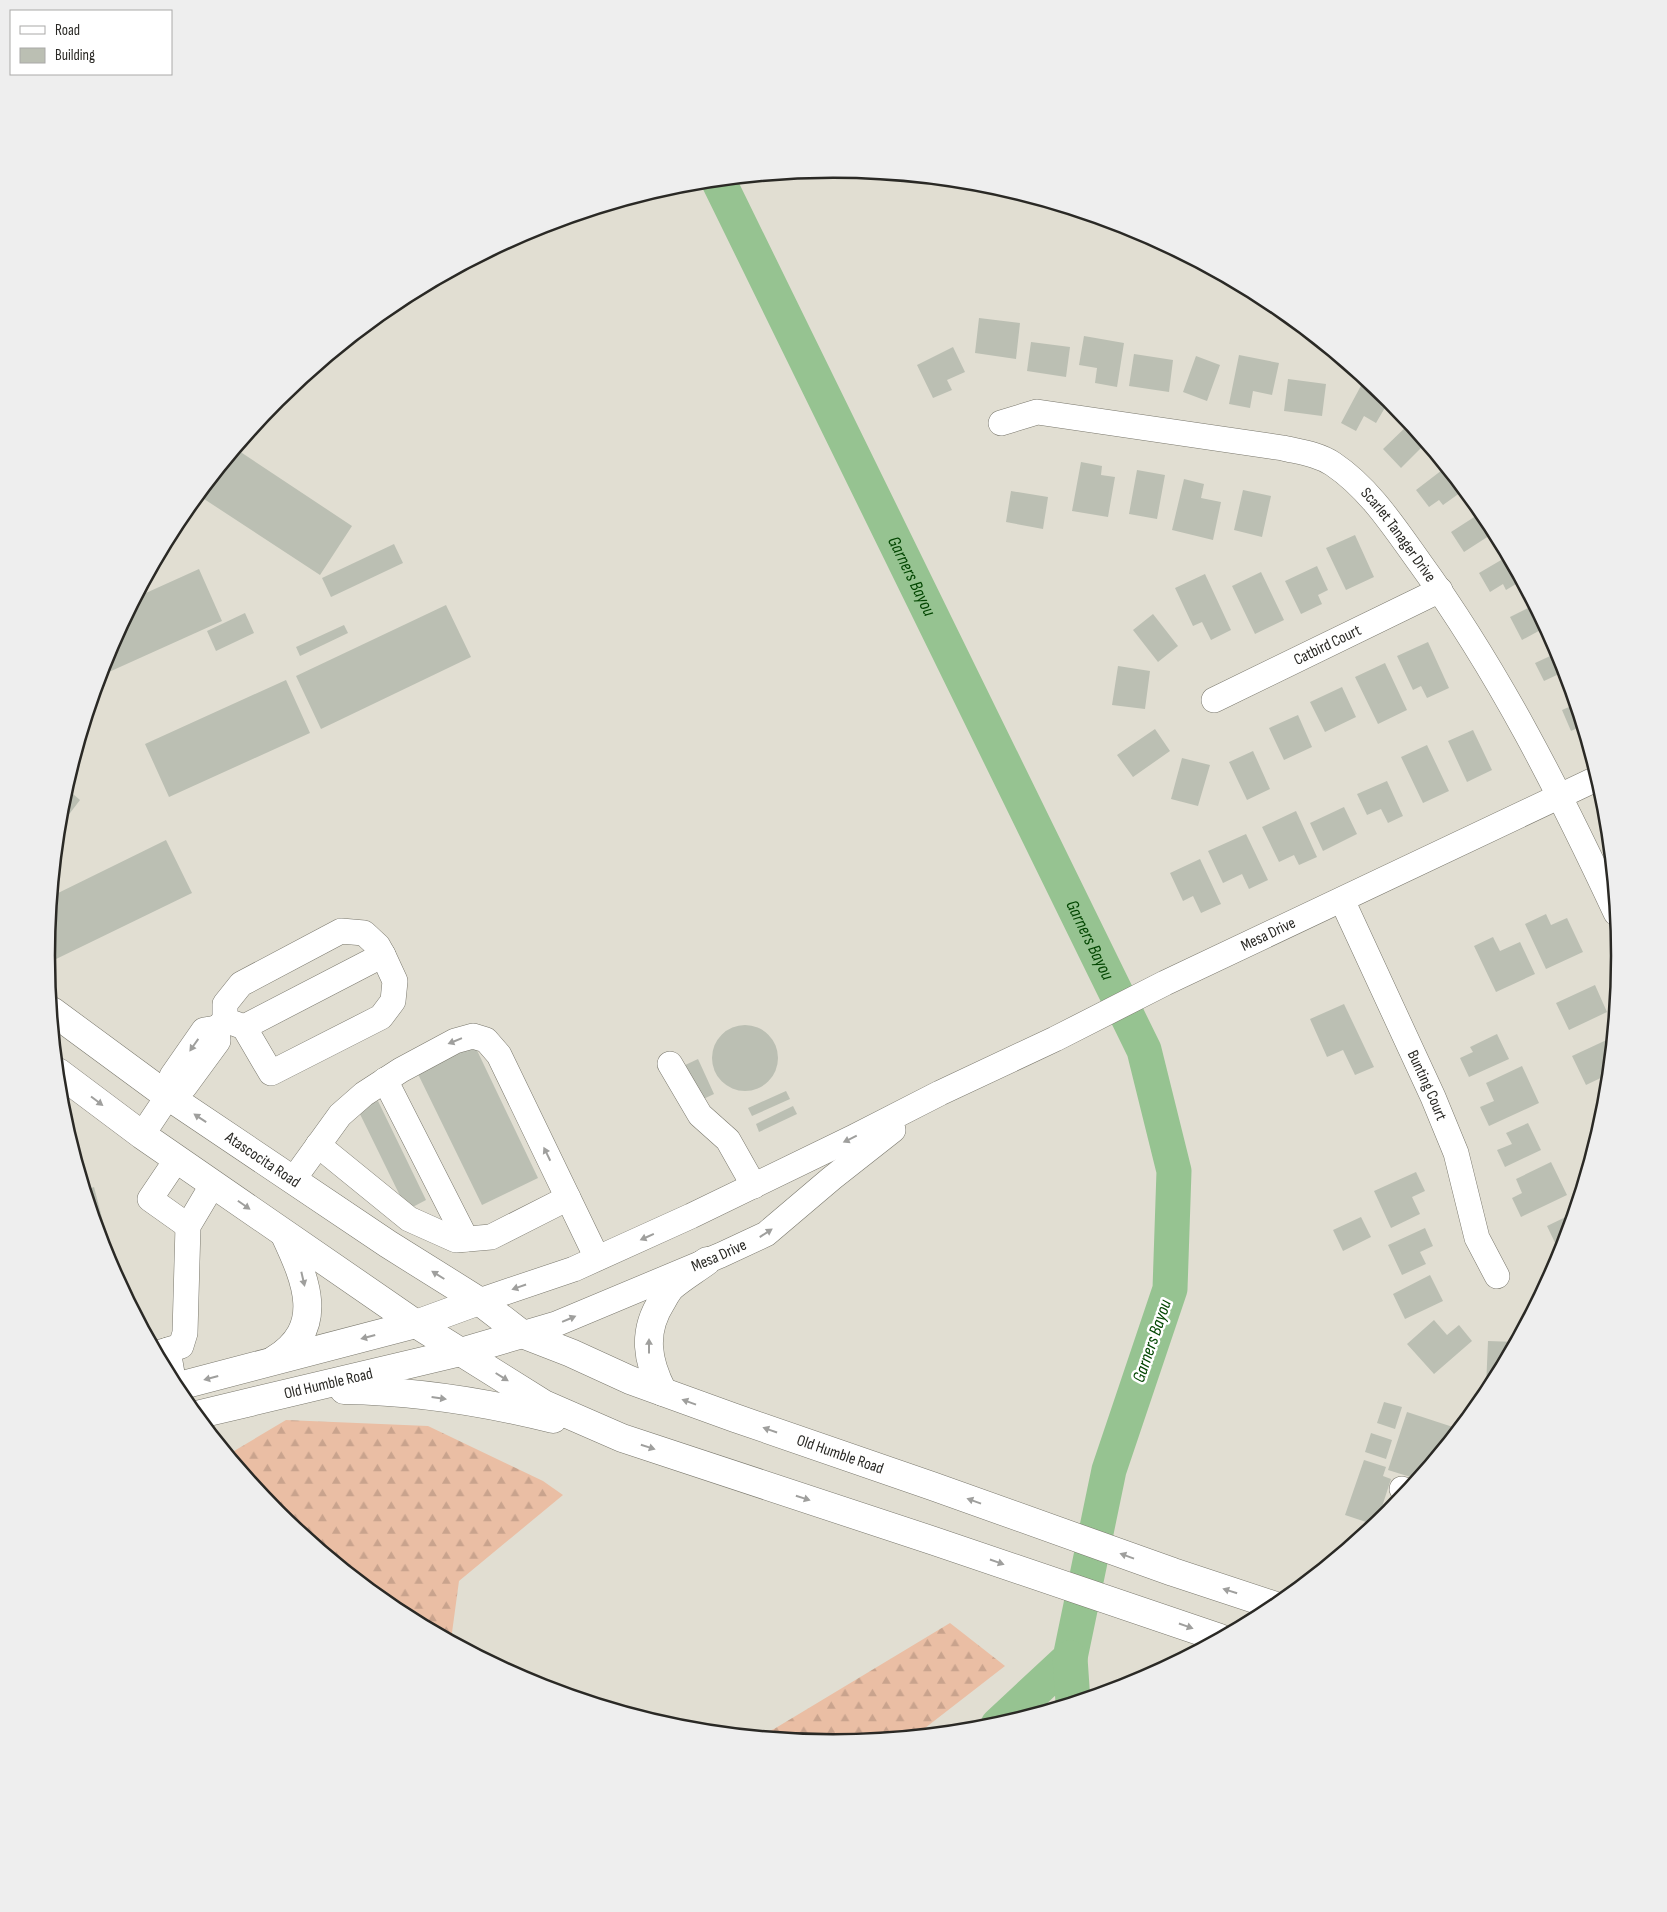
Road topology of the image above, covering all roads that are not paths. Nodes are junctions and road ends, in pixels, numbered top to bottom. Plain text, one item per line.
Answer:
1 (1001, 422) dead end
2 (1440, 590) junction
3 (1214, 700) dead end
4 (1591, 781) edge
5 (1561, 796) junction
6 (1609, 899) edge
7 (1342, 900) junction
8 (383, 956) junction
9 (58, 1015) edge
10 (229, 1025) junction
11 (670, 1064) dead end
12 (65, 1077) edge
13 (386, 1080) junction
14 (940, 1092) junction
15 (168, 1096) junction
16 (142, 1136) junction
17 (318, 1145) junction
18 (177, 1159) junction
19 (293, 1180) junction
20 (213, 1184) junction
21 (754, 1186) junction
22 (568, 1198) junction
23 (386, 1200) junction
24 (188, 1226) junction
25 (368, 1231) junction
26 (285, 1234) junction
27 (466, 1239) junction
28 (598, 1258) junction
29 (707, 1261) junction
30 (1497, 1276) dead end
31 (479, 1301) junction
32 (416, 1324) junction
33 (522, 1334) junction
34 (162, 1351) edge
35 (461, 1352) junction
36 (272, 1362) junction
37 (183, 1384) edge
38 (305, 1390) junction
39 (663, 1392) junction
40 (203, 1412) edge
41 (613, 1433) junction
42 (1266, 1603) edge
43 (1213, 1635) edge

1 - 2 street, Scarlet Tanager Drive
2 - 3 street, Catbird Court
2 - 5 street, Scarlet Tanager Drive
4 - 5 street, Mesa Drive
5 - 6 street, Scarlet Tanager Drive
5 - 7 street, Mesa Drive
7 - 14 street, Mesa Drive
7 - 30 street, Bunting Court
8 - 10 street
8 - 10 street
8 - 10 street
9 - 15 main road, Atascocita Road
10 - 15 street
11 - 21 street
12 -> 16 main road
13 - 17 street
22 -> 13 street
13 - 27 street
14 -> 21 street, Mesa Drive
29 -> 14 street, Mesa Drive
15 - 16 street
19 -> 15 main road, Atascocita Road
16 - 18 main road
17 - 19 street
17 - 23 street
18 - 20 main road
18 - 24 street
19 - 25 main road, Atascocita Road
20 - 24 street
20 -> 26 main road
21 -> 28 street, Mesa Drive
22 - 27 street
22 - 28 street
23 - 25 street
23 - 27 street
24 - 34 street
31 -> 25 main road, Atascocita Road
26 - 32 main road
26 -> 36 main road
28 -> 31 street, Mesa Drive
33 -> 29 street, Mesa Drive
39 -> 29 main road
31 - 32 main road
31 - 33 main road, Old Humble Road
32 - 35 main road
32 -> 36 main road
33 - 35 main road, Mesa Drive
33 - 39 main road, Old Humble Road
35 - 38 main road, Old Humble Road
35 -> 41 main road
36 -> 37 main road
38 - 40 main road, Old Humble Road
38 -> 41 main road
42 -> 39 main road, Old Humble Road
41 -> 43 main road

